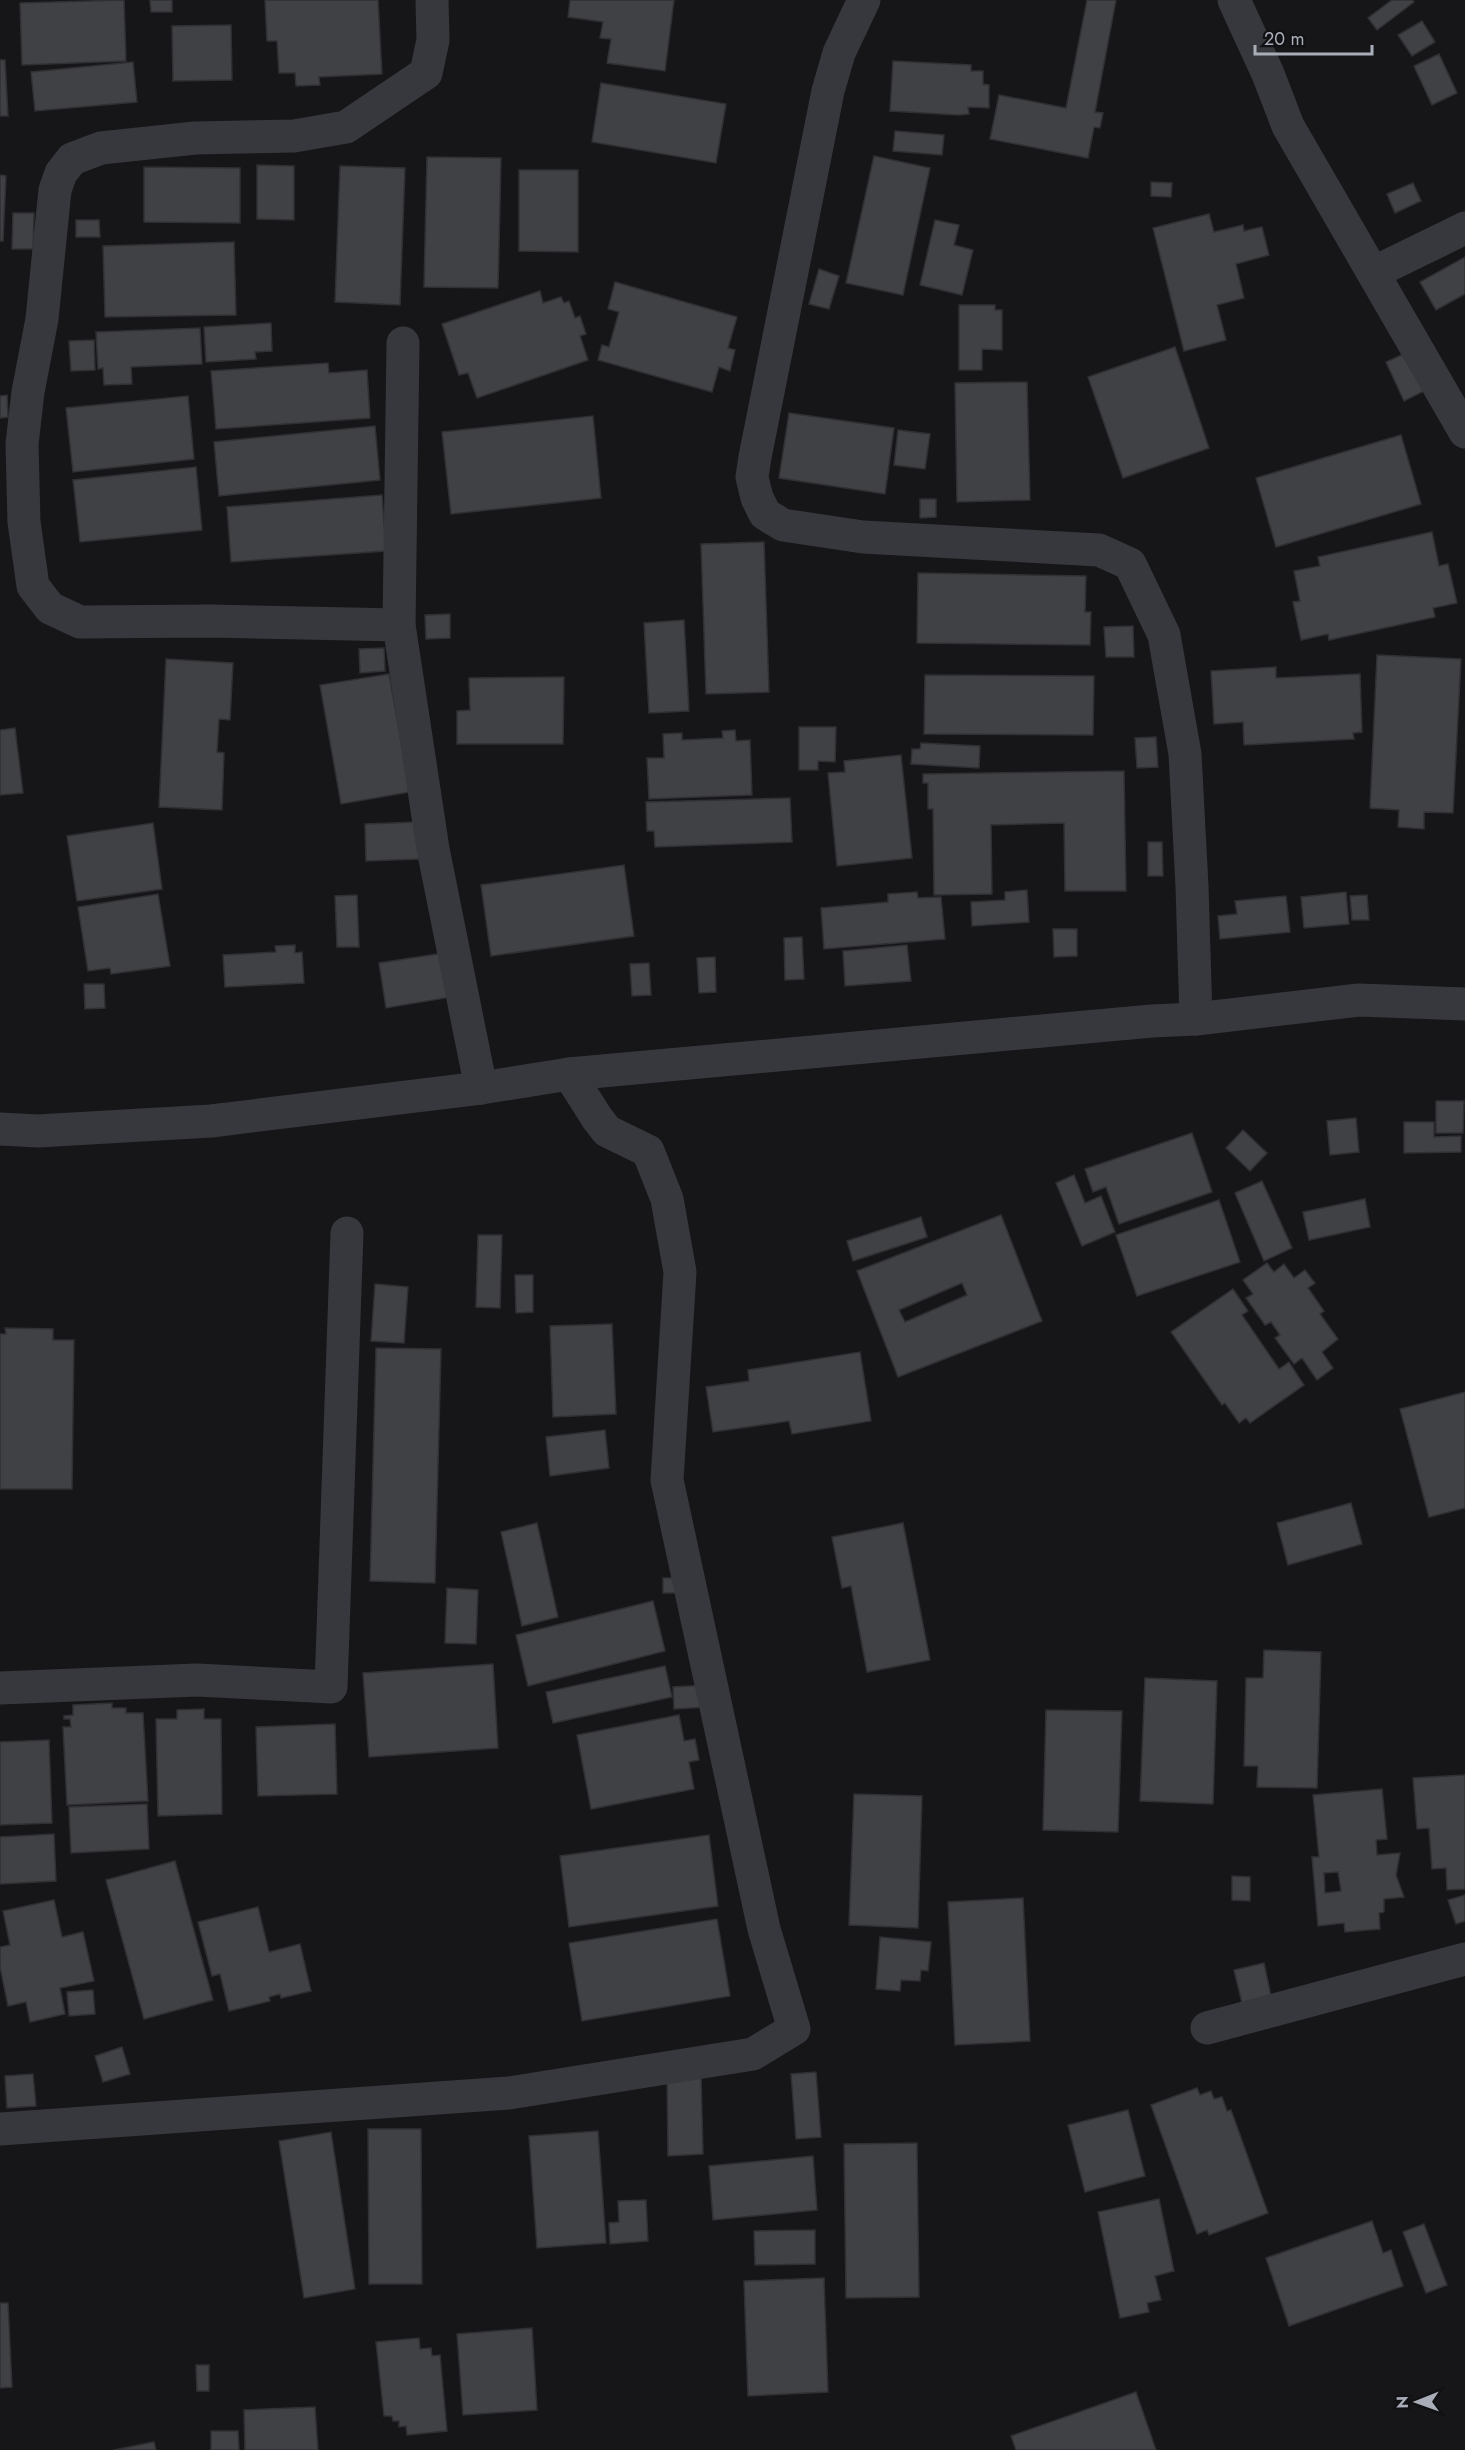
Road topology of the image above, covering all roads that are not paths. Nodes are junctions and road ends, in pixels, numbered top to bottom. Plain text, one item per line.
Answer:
1 (432, 0) edge
2 (864, 0) edge
3 (1234, 0) edge
4 (1465, 228) edge
5 (1373, 273) junction
6 (403, 343) dead end
7 (1465, 432) edge
8 (399, 625) junction
9 (1465, 1004) edge
10 (1196, 1020) junction
11 (569, 1074) junction
12 (481, 1088) junction
13 (0, 1129) edge
14 (347, 1233) dead end
15 (0, 1688) edge
16 (1465, 1959) edge
17 (1207, 2028) dead end
18 (0, 2129) edge

1 - 8 street
2 - 10 street
3 - 5 street
4 - 5 street
5 - 7 street
6 - 8 street
8 - 12 street
9 - 10 street
10 - 11 street
11 - 12 street
11 - 18 street
12 - 13 street
14 - 15 street
16 - 17 street

